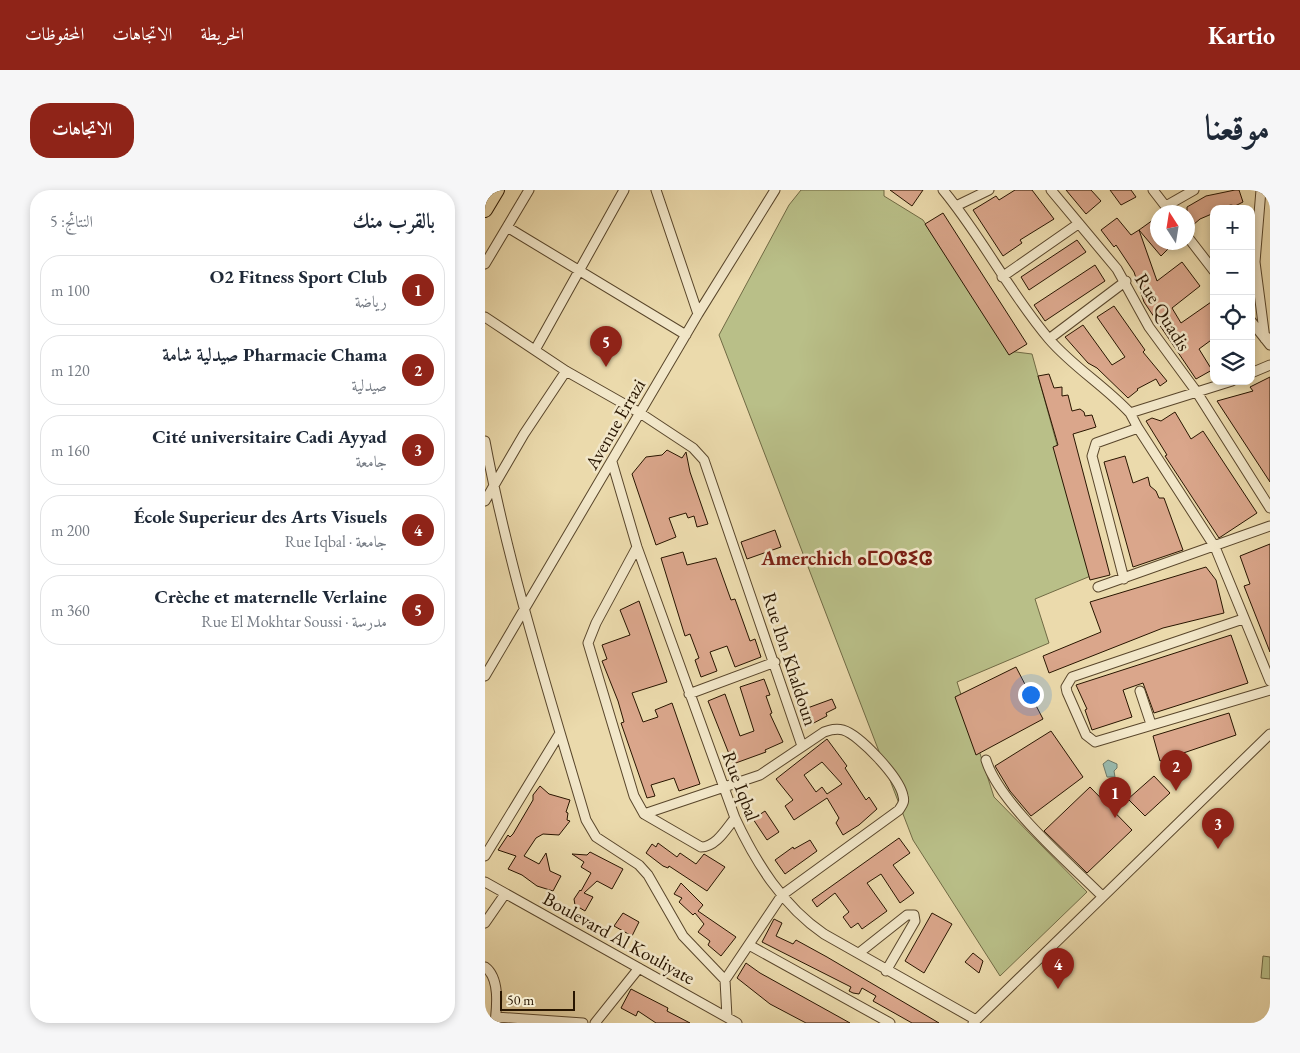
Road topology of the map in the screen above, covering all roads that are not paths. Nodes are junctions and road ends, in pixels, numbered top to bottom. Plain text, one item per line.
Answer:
1 (497, 190) edge
2 (529, 190) edge
3 (624, 190) edge
4 (656, 190) edge
5 (775, 190) edge
6 (943, 190) edge
7 (989, 190) edge
8 (1051, 190) edge
9 (1153, 190) edge
10 (1195, 190) edge
11 (1261, 190) edge
12 (1165, 205) edge
13 (1174, 205) edge
14 (956, 206) junction
15 (485, 210) edge
16 (1078, 224) junction
17 (507, 227) junction
18 (1195, 246) edge
19 (485, 264) edge
20 (1210, 266) edge
21 (579, 271) junction
22 (1002, 277) junction
23 (1125, 281) junction
24 (698, 314) junction
25 (485, 318) edge
26 (1255, 325) edge
27 (686, 335) junction
28 (1049, 339) junction
29 (1268, 340) edge
30 (535, 350) junction
31 (1270, 365) edge
32 (566, 371) junction
33 (1255, 371) edge
34 (1218, 385) edge
35 (1197, 391) junction
36 (640, 413) junction
37 (1130, 413) junction
38 (1137, 428) junction
39 (485, 441) edge
40 (613, 462) junction
41 (493, 486) junction
42 (485, 501) edge
43 (1270, 508) edge
44 (1270, 526) edge
45 (637, 547) junction
46 (1215, 547) junction
47 (1124, 579) junction
48 (1098, 587) dead end
49 (524, 610) junction
50 (1243, 619) junction
51 (775, 662) junction
52 (485, 676) edge
53 (1270, 681) edge
54 (1270, 690) edge
55 (1140, 691) dead end
56 (689, 694) junction
57 (1151, 724) junction
58 (561, 732) junction
59 (1270, 734) edge
60 (802, 746) junction
61 (986, 760) dead end
62 (724, 788) junction
63 (645, 814) junction
64 (735, 818) junction
65 (485, 856) edge
66 (485, 882) edge
67 (505, 894) junction
68 (782, 895) junction
69 (1102, 896) junction
70 (485, 923) edge
71 (749, 945) junction
72 (859, 953) junction
73 (485, 967) edge
74 (639, 968) junction
75 (886, 971) junction
76 (725, 980) junction
77 (727, 1017) junction
78 (496, 1020) edge
79 (974, 1021) edge
80 (583, 1023) edge
81 (595, 1023) edge
82 (737, 1023) edge
83 (890, 1023) edge

1 - 15 main road
2 - 17 street
3 - 21 street
4 - 24 street
5 - 24 street, Avenue Errazi
6 - 14 street
7 - 14 street
8 - 16 street, Rue Quadis
9 - 12 street
10 - 13 street
11 - 29 street
14 - 22 street
16 - 22 street
16 - 23 street, Rue Quadis
17 - 19 street
17 - 21 street
18 - 20 street
21 - 27 street
21 - 30 street
22 - 28 street
23 - 28 street
23 - 35 street, Rue Quadis
24 - 27 street, Avenue Errazi
25 - 30 street, Rue Ibn Khaldoun
26 - 29 street
27 - 36 street, Avenue Errazi
28 - 37 street
30 - 32 street, Rue Ibn Khaldoun
31 - 33 street
32 - 36 street, Rue Ibn Khaldoun
32 - 41 street
34 - 35 street
35 - 37 street
35 - 43 street, Rue Quadis
36 - 40 street, Avenue Errazi
36 - 51 street, Rue Ibn Khaldoun
37 - 38 street
38 - 46 street
38 - 47 street
39 - 41 street
40 - 45 street, Rue Iqbal
40 - 49 street, Avenue Errazi
41 - 42 street
41 - 49 street
44 - 46 street
45 - 56 street, Rue Iqbal
45 - 63 street
46 - 47 street
46 - 50 street
47 - 48 street
49 - 52 street, Avenue Errazi
49 - 58 street
50 - 53 street
50 - 57 street
51 - 56 street
51 - 60 street, Rue Ibn Khaldoun
54 - 57 street
55 - 57 street
56 - 62 street, Rue Iqbal
58 - 65 street
58 - 76 street
59 - 69 street
60 - 62 street
60 - 68 street
61 - 69 street
62 - 63 street
62 - 64 street, Rue Iqbal
63 - 64 street
64 - 68 street, Rue Iqbal
66 - 67 street, Boulevard Al Kouliyate
67 - 70 street
67 - 74 street, Boulevard Al Kouliyate
68 - 71 street
68 - 72 street, Rue Iqbal
69 - 79 street
71 - 76 street
71 - 83 street
72 - 75 street, Rue Iqbal
72 - 75 street
73 - 78 street
74 - 77 street, Boulevard Al Kouliyate
74 - 81 street
75 - 79 street, Rue Iqbal
76 - 77 street
77 - 82 street, Boulevard Al Kouliyate
78 - 80 street

